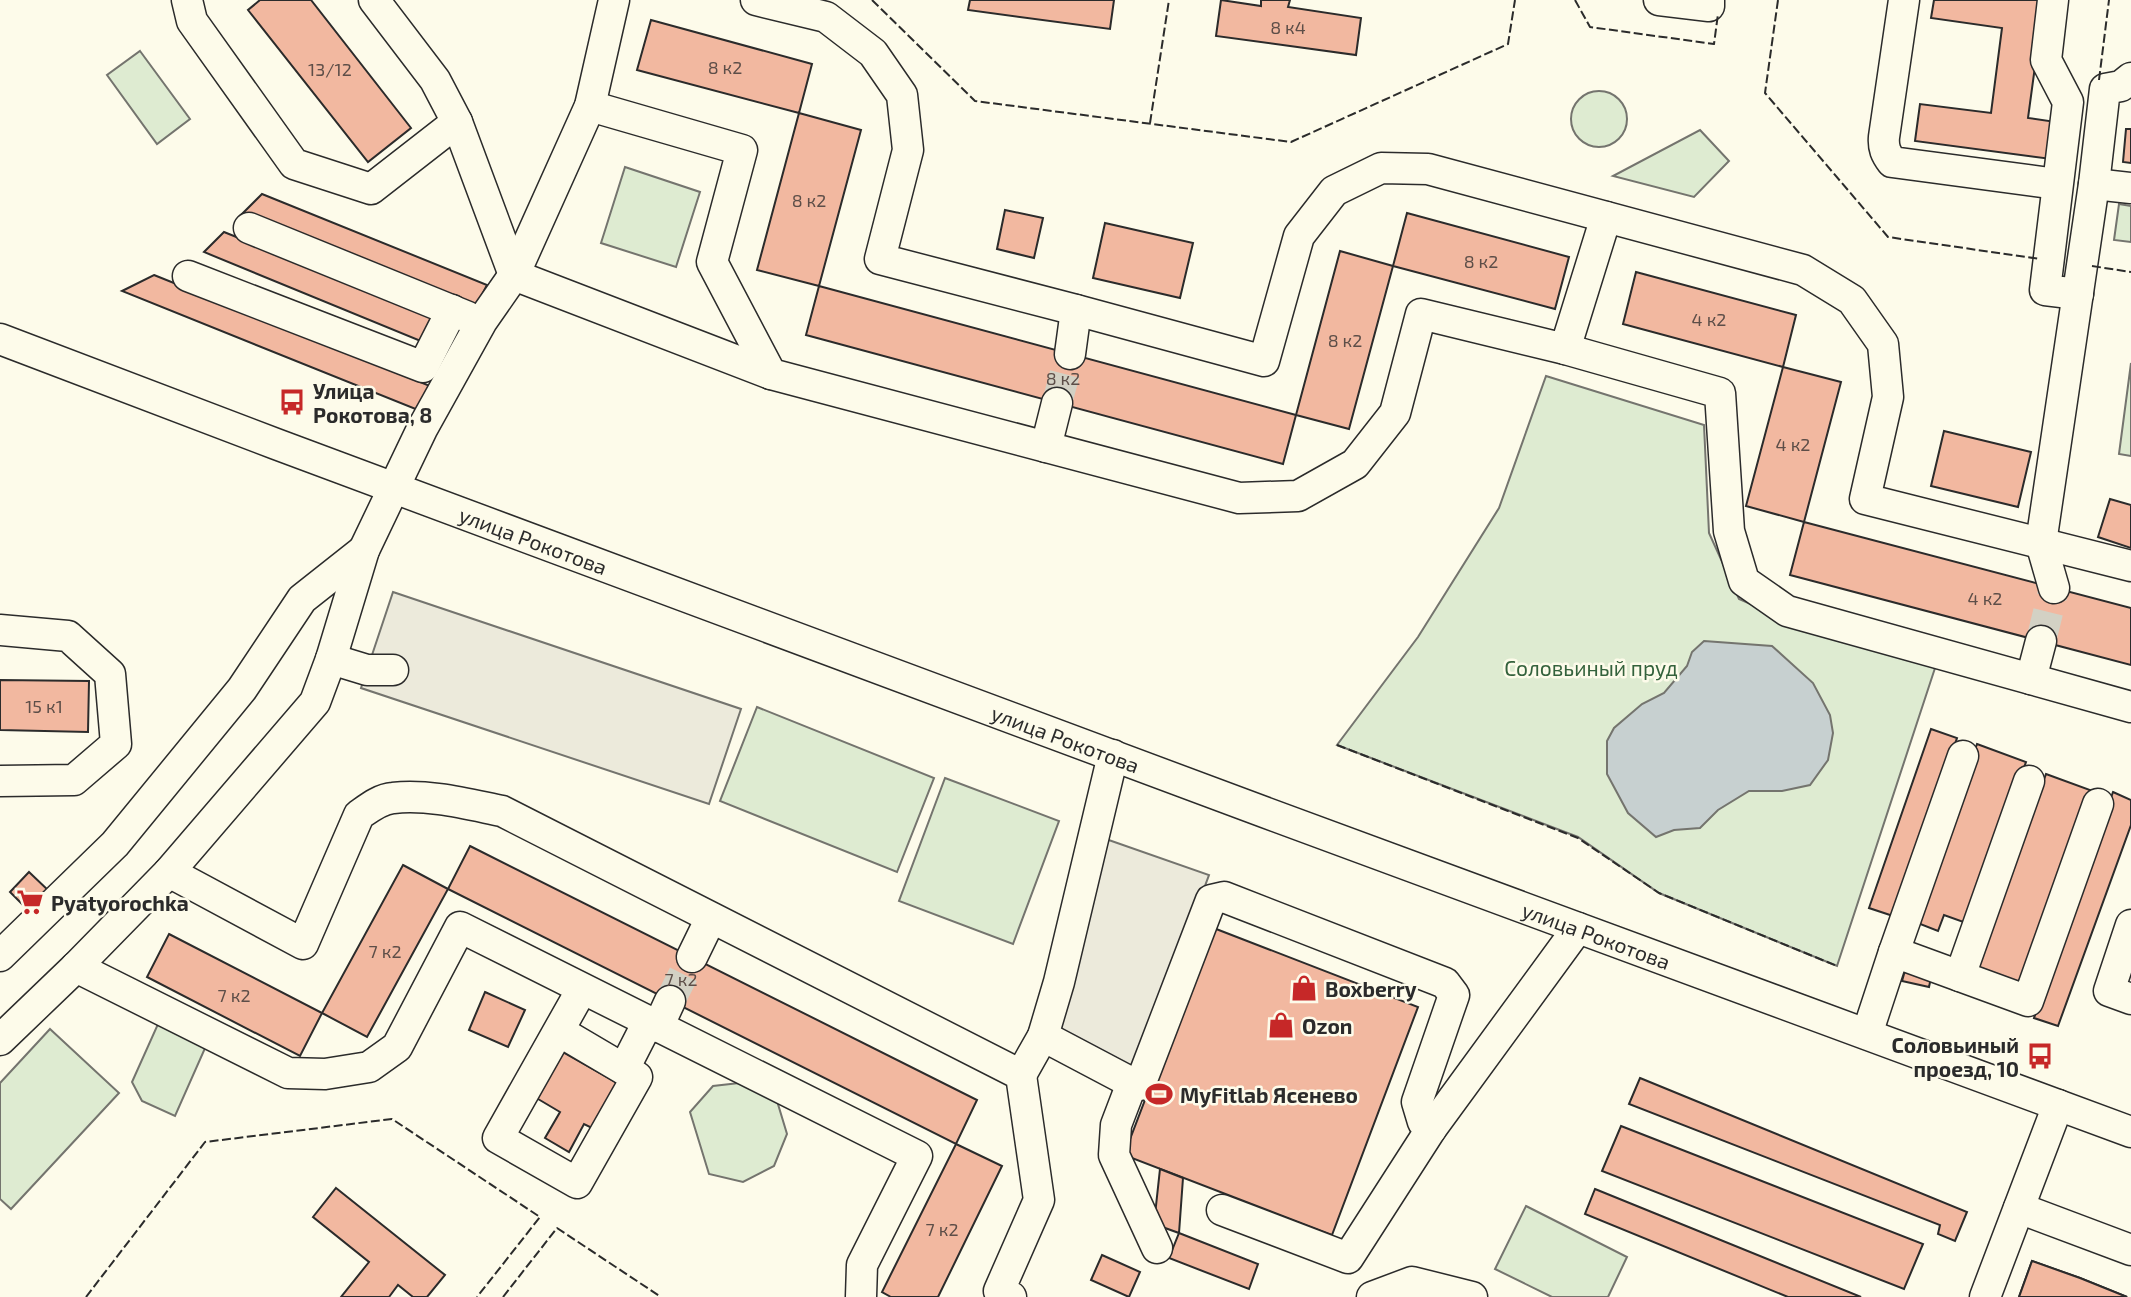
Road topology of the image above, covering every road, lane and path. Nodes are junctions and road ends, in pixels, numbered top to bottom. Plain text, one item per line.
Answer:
1 (187, 0) edge
2 (374, 0) edge
3 (614, 0) edge
4 (756, 0) edge
5 (1659, 0) edge
6 (1709, 0) edge
7 (1904, 0) edge
8 (2053, 0) edge
9 (2131, 78) edge
10 (590, 106) junction
11 (457, 122) junction
12 (2057, 184) junction
13 (2094, 184) junction
14 (2131, 188) edge
15 (1606, 217) junction
16 (249, 228) dead end
17 (514, 275) junction
18 (188, 276) dead end
19 (2078, 294) junction
20 (452, 310) junction
21 (1076, 310) junction
22 (482, 321) junction
23 (0, 339) edge
24 (1564, 349) junction
25 (1070, 354) tunnel mouth
26 (771, 374) junction
27 (1057, 403) tunnel mouth
28 (1046, 447) junction
29 (394, 488) junction
30 (2041, 543) junction
31 (365, 550) junction
32 (2131, 566) edge
33 (2054, 588) tunnel mouth
34 (0, 631) edge
35 (2041, 641) tunnel mouth
36 (331, 659) junction
37 (393, 670) dead end
38 (2031, 679) junction
39 (2131, 707) edge
40 (1113, 755) junction
41 (1962, 756) dead end
42 (2029, 780) dead end
43 (0, 781) edge
44 (2098, 803) dead end
45 (169, 872) junction
46 (711, 918) junction
47 (2131, 925) edge
48 (1578, 928) junction
49 (1894, 952) junction
50 (0, 956) edge
51 (692, 957) tunnel mouth
52 (76, 967) junction
53 (1960, 976) junction
54 (582, 989) junction
55 (2131, 999) edge
56 (658, 1017) junction
57 (559, 1031) junction
58 (1867, 1034) junction
59 (1043, 1036) junction
60 (0, 1040) edge
61 (624, 1069) junction
62 (1021, 1075) junction
63 (1132, 1083) junction
64 (2058, 1105) junction
65 (1431, 1129) junction
66 (2131, 1132) edge
67 (2019, 1208) junction
68 (1222, 1210) dead end
69 (1157, 1248) dead end
70 (2131, 1250) edge
71 (861, 1297) edge
72 (1011, 1297) edge
73 (1373, 1297) edge
74 (1472, 1297) edge
75 (1985, 1297) edge

1 - 11 street
2 - 11 street
3 - 10 street
4 - 21 street
5 - 6 street
7 - 12 street
8 - 12 street
9 - 13 street
10 - 17 street
10 - 26 street
11 - 17 street
12 - 19 street
13 - 14 street
13 - 19 street
15 - 21 street
15 - 24 street
15 - 30 street
16 - 20 street
17 - 22 street
17 - 26 street
18 - 20 street
19 - 30 street
20 - 22 street
21 - 25 street
22 - 29 street
23 - 29 street, улица Рокотова
24 - 28 street
24 - 38 street
26 - 28 street
27 - 28 street
29 - 31 street
29 - 40 street, улица Рокотова
30 - 32 street
30 - 33 street
31 - 36 street
31 - 50 street
34 - 43 street
35 - 38 street
36 - 37 street
36 - 45 street
38 - 39 street
40 - 48 street, улица Рокотова
40 - 59 street
41 - 49 street
42 - 53 street
44 - 53 street
45 - 46 street
45 - 52 street
46 - 51 street
46 - 62 street
47 - 55 street
48 - 58 street, улица Рокотова
48 - 65 street
49 - 53 street
49 - 58 street
52 - 54 street
52 - 60 street
54 - 56 street
54 - 57 street
56 - 61 street
56 - 71 street
57 - 61 street
57 - 61 street
58 - 64 street, улица Рокотова
59 - 62 street
59 - 63 street
62 - 72 street
63 - 65 street
63 - 69 street
64 - 66 street, улица Рокотова
64 - 67 street
65 - 68 street
67 - 70 street
67 - 75 street
73 - 74 street

